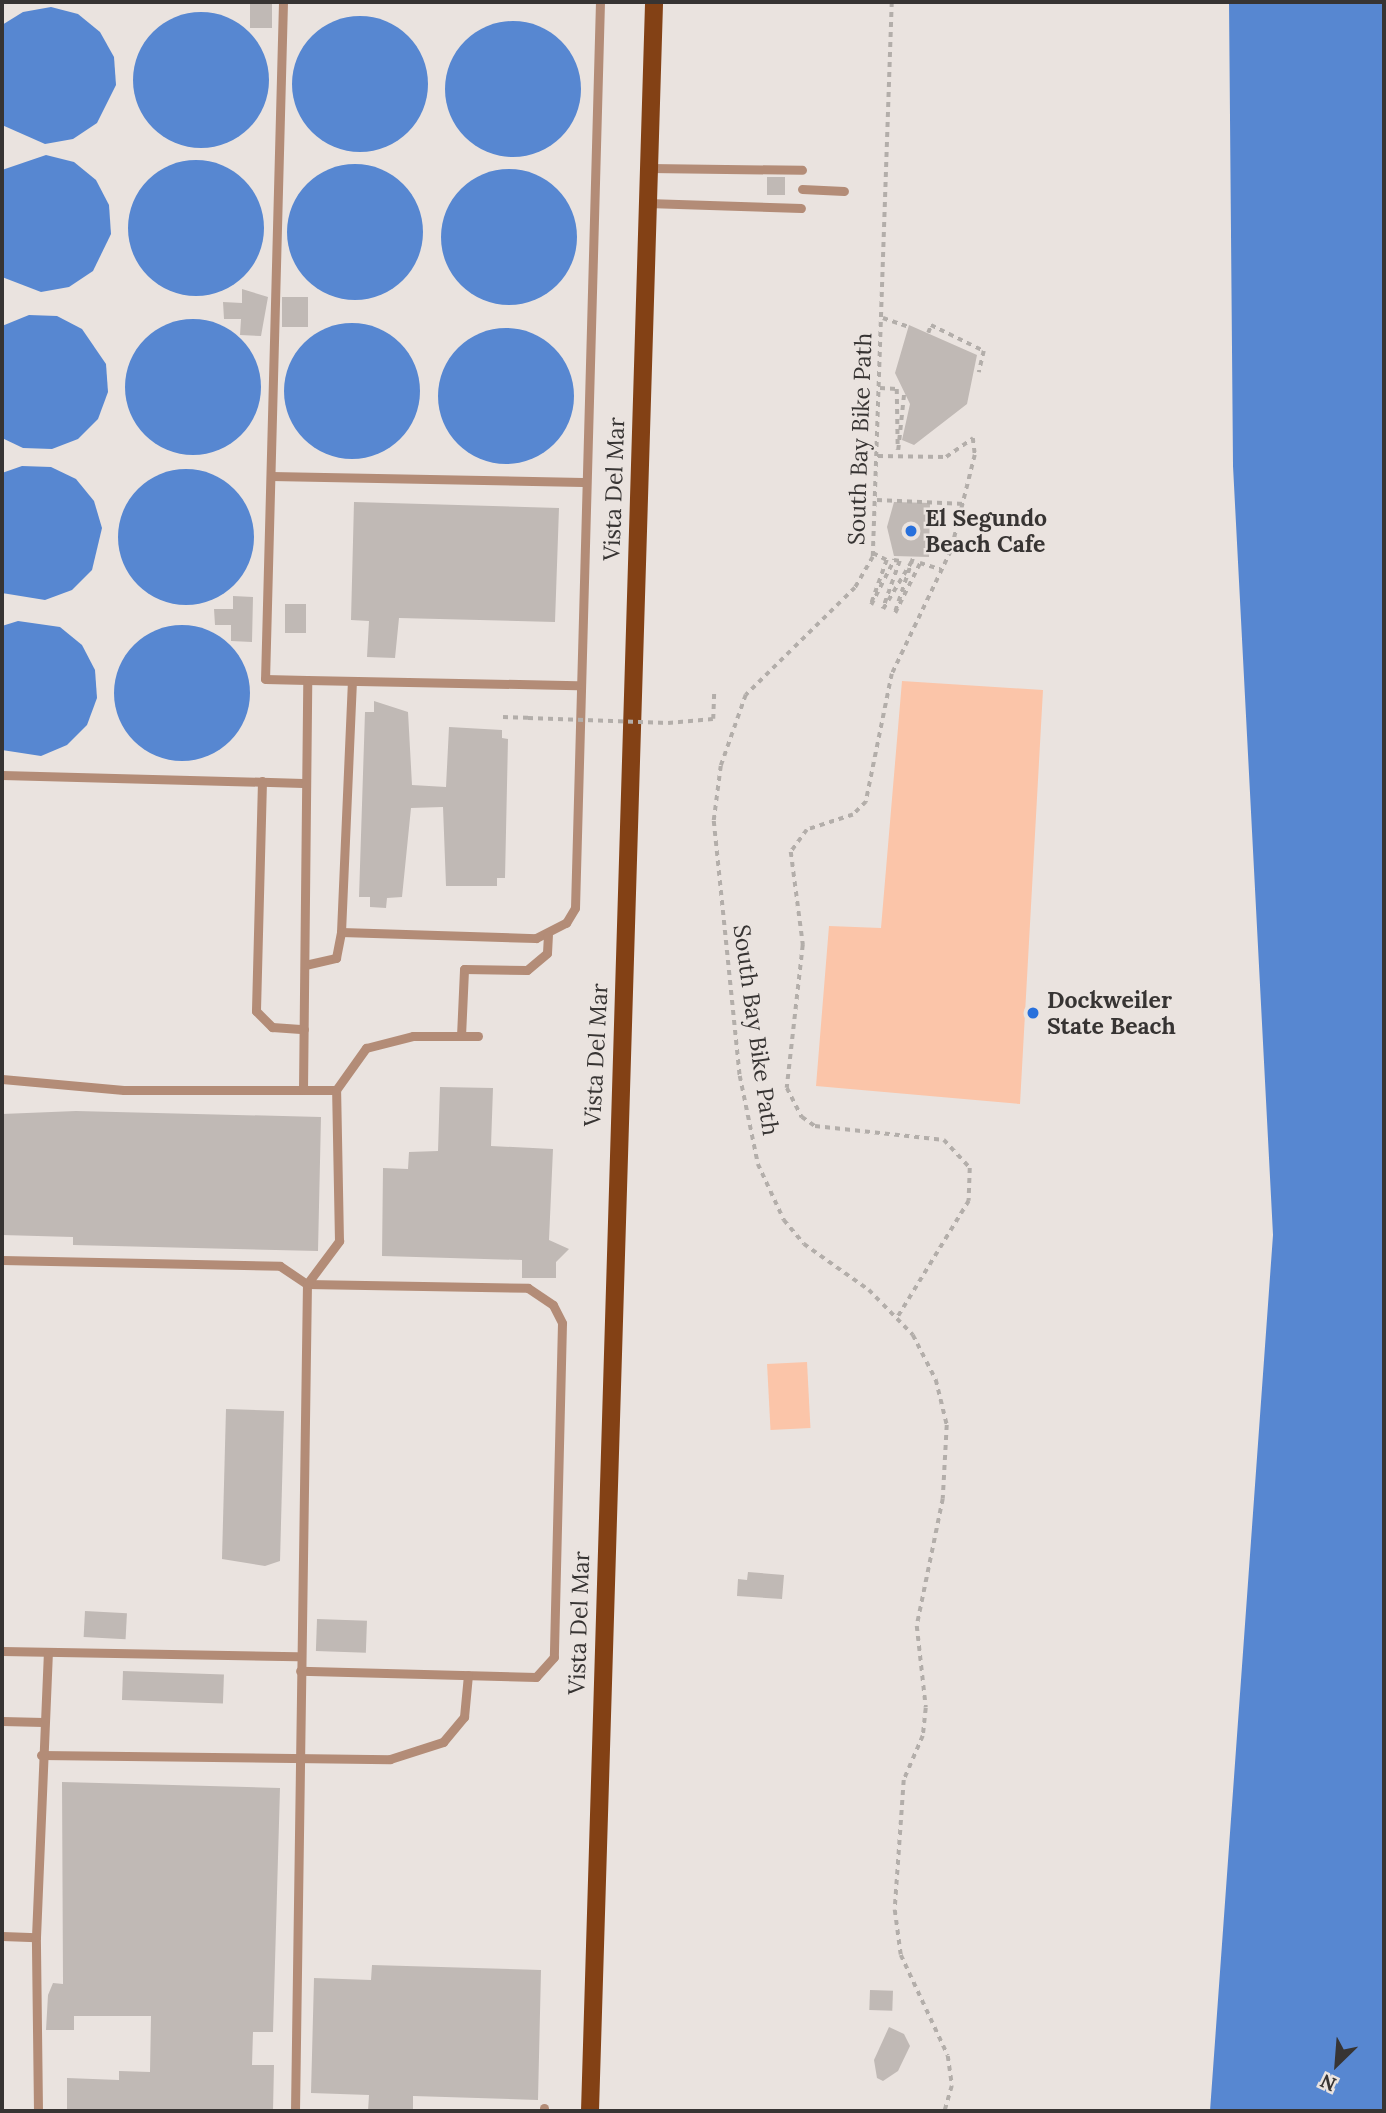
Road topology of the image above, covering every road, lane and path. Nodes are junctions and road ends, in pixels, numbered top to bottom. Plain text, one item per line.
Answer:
1 (283, 2) edge
2 (600, 2) edge
3 (653, 2) edge
4 (892, 2) edge
5 (649, 168) junction
6 (802, 170) dead end
7 (802, 189) dead end
8 (844, 191) dead end
9 (647, 203) junction
10 (801, 208) dead end
11 (883, 318) junction
12 (909, 327) dead end
13 (928, 333) dead end
14 (979, 372) dead end
15 (880, 388) junction
16 (904, 393) dead end
17 (878, 456) junction
18 (271, 476) junction
19 (583, 482) junction
20 (877, 500) junction
21 (965, 504) junction
22 (873, 553) junction
23 (941, 569) junction
24 (307, 680) junction
25 (352, 681) junction
26 (577, 685) junction
27 (713, 690) dead end
28 (503, 717) dead end
29 (2, 775) edge
30 (262, 781) junction
31 (303, 782) junction
32 (341, 932) junction
33 (548, 935) junction
34 (305, 965) junction
35 (304, 1029) junction
36 (461, 1036) junction
37 (478, 1036) dead end
38 (2, 1079) edge
39 (303, 1090) junction
40 (336, 1090) junction
41 (2, 1260) edge
42 (307, 1284) junction
43 (898, 1317) junction
44 (2, 1651) edge
45 (48, 1653) junction
46 (297, 1656) junction
47 (300, 1671) junction
48 (468, 1675) junction
49 (2, 1721) edge
50 (43, 1722) junction
51 (41, 1755) junction
52 (303, 1763) junction
53 (2, 1936) edge
54 (36, 1937) junction
55 (38, 2111) edge
56 (295, 2111) edge
57 (590, 2111) edge
58 (945, 2111) edge

1 - 18 lane
2 - 19 lane
3 - 5 main road, Vista Del Mar
4 - 11 path, South Bay Bike Path
5 - 6 lane
5 - 9 main road, Vista Del Mar
7 - 8 lane
9 - 10 lane
9 - 57 main road, Vista Del Mar
11 - 12 path
11 - 15 path, South Bay Bike Path
13 - 14 path
15 - 16 path
15 - 17 path, South Bay Bike Path
17 - 20 path, South Bay Bike Path
17 - 21 path
18 - 19 lane
18 - 24 lane
19 - 26 lane
20 - 21 path
20 - 22 path, South Bay Bike Path
21 - 23 path
22 - 23 path
22 - 43 path, South Bay Bike Path
23 - 43 path
24 - 25 lane
24 - 31 lane
25 - 26 lane
25 - 32 lane
26 - 33 lane
27 - 28 path, bridge
29 - 30 lane
30 - 31 lane
30 - 35 lane
31 - 34 lane
32 - 33 lane
32 - 34 lane
33 - 36 lane
34 - 35 lane
35 - 39 lane
36 - 37 lane
36 - 40 lane
38 - 39 lane
39 - 40 lane
40 - 42 lane
41 - 42 lane
42 - 46 lane
42 - 48 lane
43 - 58 path, South Bay Bike Path
44 - 45 lane
45 - 46 lane
45 - 50 lane
46 - 47 lane
47 - 48 lane
47 - 52 lane
48 - 52 lane
49 - 50 lane
50 - 51 lane
51 - 52 lane
51 - 54 lane
52 - 56 lane
53 - 54 lane
54 - 55 lane

